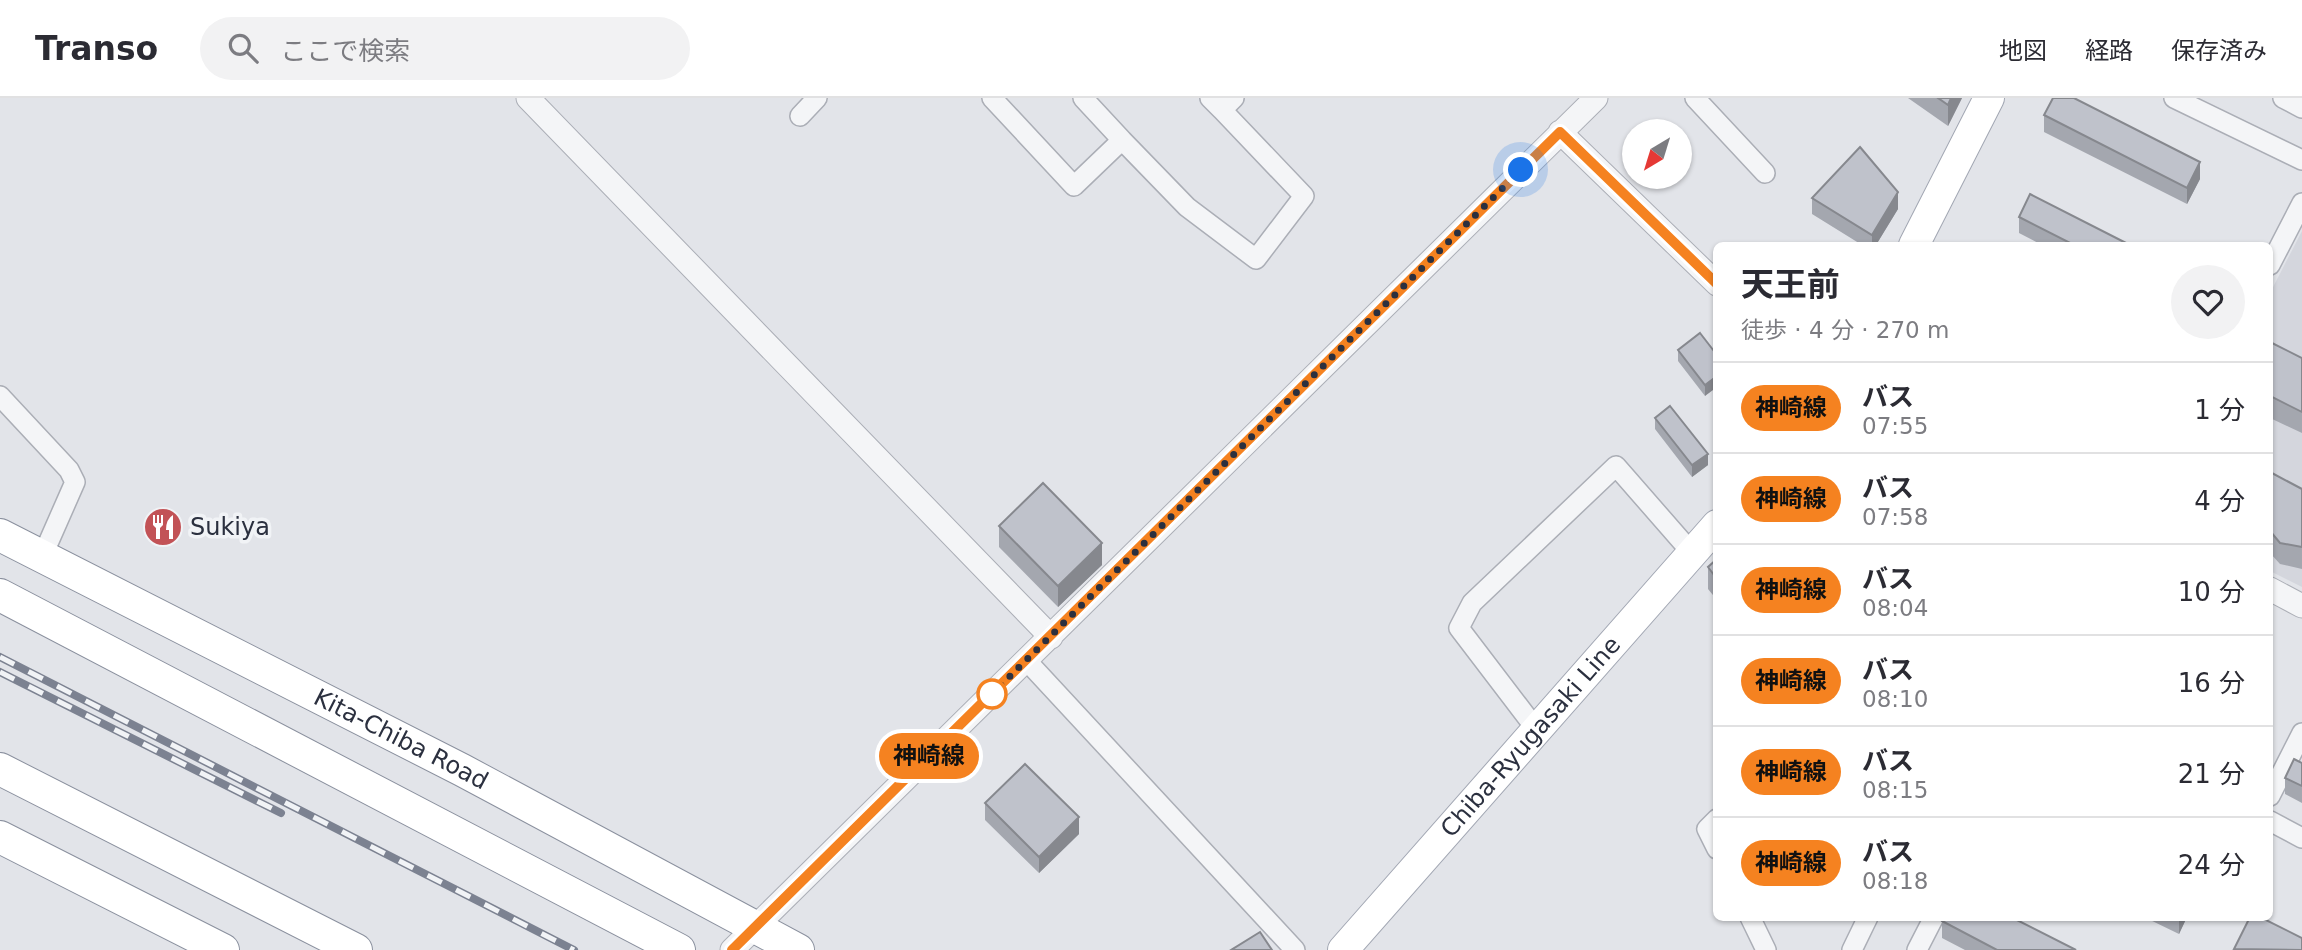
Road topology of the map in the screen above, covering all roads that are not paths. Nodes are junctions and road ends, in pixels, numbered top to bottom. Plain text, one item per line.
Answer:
1 (817, 98) edge
2 (992, 98) edge
3 (1083, 98) edge
4 (1596, 98) edge
5 (1695, 98) edge
6 (1989, 98) edge
7 (2174, 98) edge
8 (2283, 98) edge
9 (534, 100) edge
10 (1222, 102) edge
11 (2302, 108) edge
12 (800, 116) dead end
13 (1560, 132) junction
14 (1122, 139) junction
15 (2302, 160) edge
16 (1765, 173) dead end
17 (2302, 203) edge
18 (1916, 242) edge
19 (2273, 259) edge
20 (1713, 281) edge
21 (0, 396) edge
22 (1713, 529) edge
23 (0, 535) edge
24 (1692, 553) junction
25 (42, 557) junction
26 (2273, 591) edge
27 (0, 595) edge
28 (2302, 606) edge
29 (1051, 636) junction
30 (1026, 660) junction
31 (1536, 729) junction
32 (2302, 733) edge
33 (0, 769) edge
34 (2273, 790) edge
35 (1713, 823) edge
36 (2273, 823) edge
37 (0, 837) edge
38 (2302, 838) edge
39 (1713, 841) edge
40 (1752, 921) edge
41 (1866, 921) edge
42 (1932, 921) edge
43 (741, 941) edge
44 (223, 950) edge
45 (356, 950) edge
46 (679, 950) edge
47 (798, 950) edge
48 (1295, 950) edge
49 (1343, 950) edge
50 (1766, 950) edge
51 (1852, 950) edge
52 (1917, 950) edge

1 - 12 street
2 - 14 street
3 - 14 street
4 - 13 street
5 - 16 street
6 - 18 main road
7 - 15 street
8 - 11 street
9 - 29 street
10 - 14 street
13 - 20 street
13 - 29 street
17 - 19 street
21 - 25 street
22 - 24 main road, Chiba-Ryugasaki Line
23 - 25 highway, Kita-Chiba Road
24 - 31 main road, Chiba-Ryugasaki Line
24 - 31 street
25 - 43 highway, Kita-Chiba Road
26 - 28 street
27 - 46 highway
29 - 30 street
30 - 43 street
30 - 48 street
31 - 49 main road, Chiba-Ryugasaki Line
32 - 34 street
33 - 45 highway
35 - 39 street
36 - 38 street
37 - 44 highway
40 - 50 street
41 - 51 street
42 - 52 street
43 - 47 highway, Kita-Chiba Road

